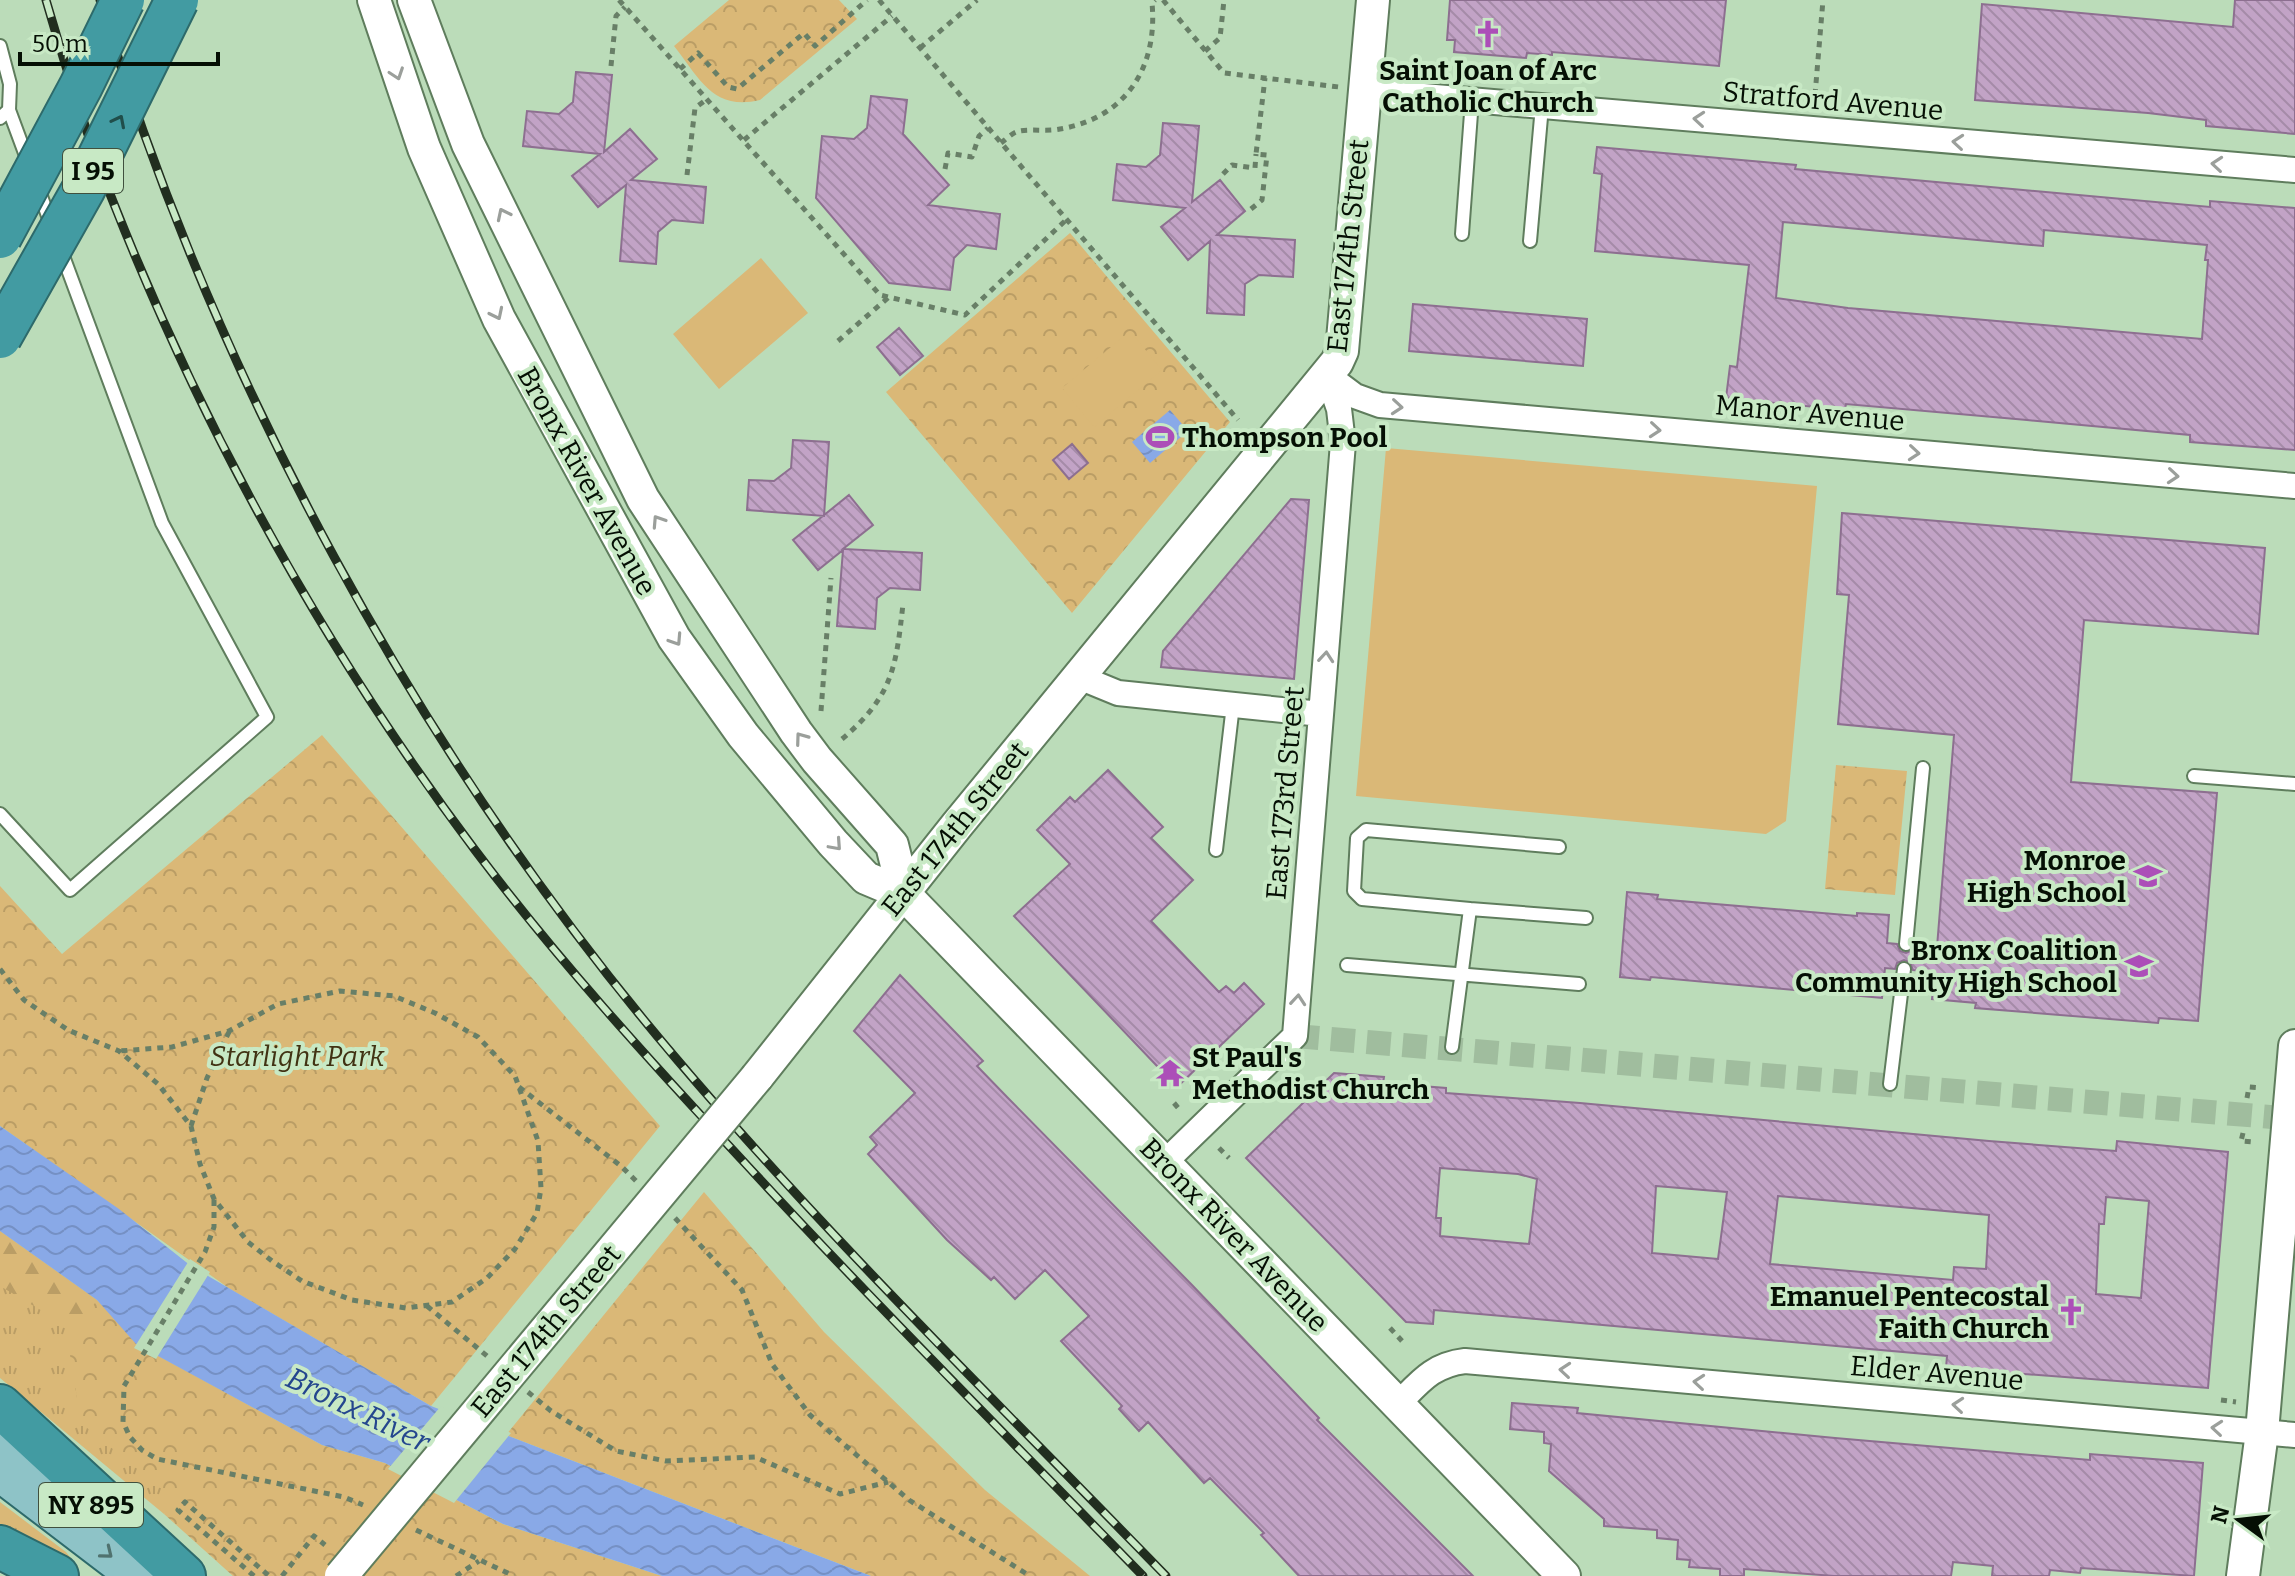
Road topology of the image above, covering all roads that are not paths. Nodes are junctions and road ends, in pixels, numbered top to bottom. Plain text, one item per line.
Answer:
1 (123, 0) edge
2 (177, 0) edge
3 (374, 0) edge
4 (414, 0) edge
5 (1373, 0) edge
6 (0, 46) edge
7 (1365, 91) junction
8 (1472, 100) junction
9 (1542, 106) junction
10 (4, 114) edge
11 (2295, 170) edge
12 (1462, 234) dead end
13 (0, 237) edge
14 (1530, 241) dead end
15 (0, 337) edge
16 (1327, 375) junction
17 (2295, 486) edge
18 (1079, 677) junction
19 (1233, 705) junction
20 (1321, 714) junction
21 (1923, 768) dead end
22 (2194, 776) dead end
23 (2295, 784) edge
24 (0, 814) edge
25 (1559, 847) dead end
26 (1216, 850) dead end
27 (904, 894) junction
28 (1470, 909) junction
29 (1586, 918) dead end
30 (1906, 944) dead end
31 (1347, 965) dead end
32 (1904, 969) dead end
33 (1462, 975) junction
34 (1579, 984) dead end
35 (2295, 1046) edge
36 (1452, 1047) dead end
37 (1890, 1084) dead end
38 (1164, 1163) junction
39 (1398, 1404) junction
40 (0, 1406) edge
41 (2262, 1432) junction
42 (2295, 1435) edge
43 (0, 1438) edge
44 (0, 1473) edge
45 (0, 1547) edge
46 (57, 1576) edge
47 (135, 1576) edge
48 (182, 1576) edge
49 (341, 1576) edge
50 (1564, 1576) edge
51 (2243, 1576) edge

1 - 13 highway, I 95, bridge
15 -> 2 highway, I 95, bridge
3 -> 27 main road, Bronx River Avenue
27 -> 4 main road, Bronx River Avenue
5 - 7 main road, East 174th Street
6 - 10 lane
7 - 8 street, Stratford Avenue
7 - 16 main road, East 174th Street
8 - 9 street, Stratford Avenue
8 - 12 lane
11 -> 9 street, Stratford Avenue
9 - 14 lane
10 - 24 lane
16 -> 17 street, Manor Avenue
16 - 18 main road, East 174th Street
20 -> 16 street, East 173rd Street
18 - 19 street
18 - 27 main road, East 174th Street
19 - 20 street
19 - 26 lane
38 -> 20 street, East 173rd Street
21 - 30 lane
22 - 23 lane
25 - 28 lane
27 - 38 main road, Bronx River Avenue
27 - 49 main road, East 174th Street, bridge
28 - 29 lane
28 - 33 lane
31 - 33 lane
32 - 37 lane
33 - 34 lane
33 - 36 lane
35 - 41 main road
38 - 39 main road, Bronx River Avenue
41 -> 39 street, Elder Avenue
39 - 50 main road, Bronx River Avenue
40 - 48 highway
41 - 42 street, Elder Avenue
41 - 51 main road
43 - 48 main road, NY 895
44 -> 47 main road, NY 895
45 - 46 highway

